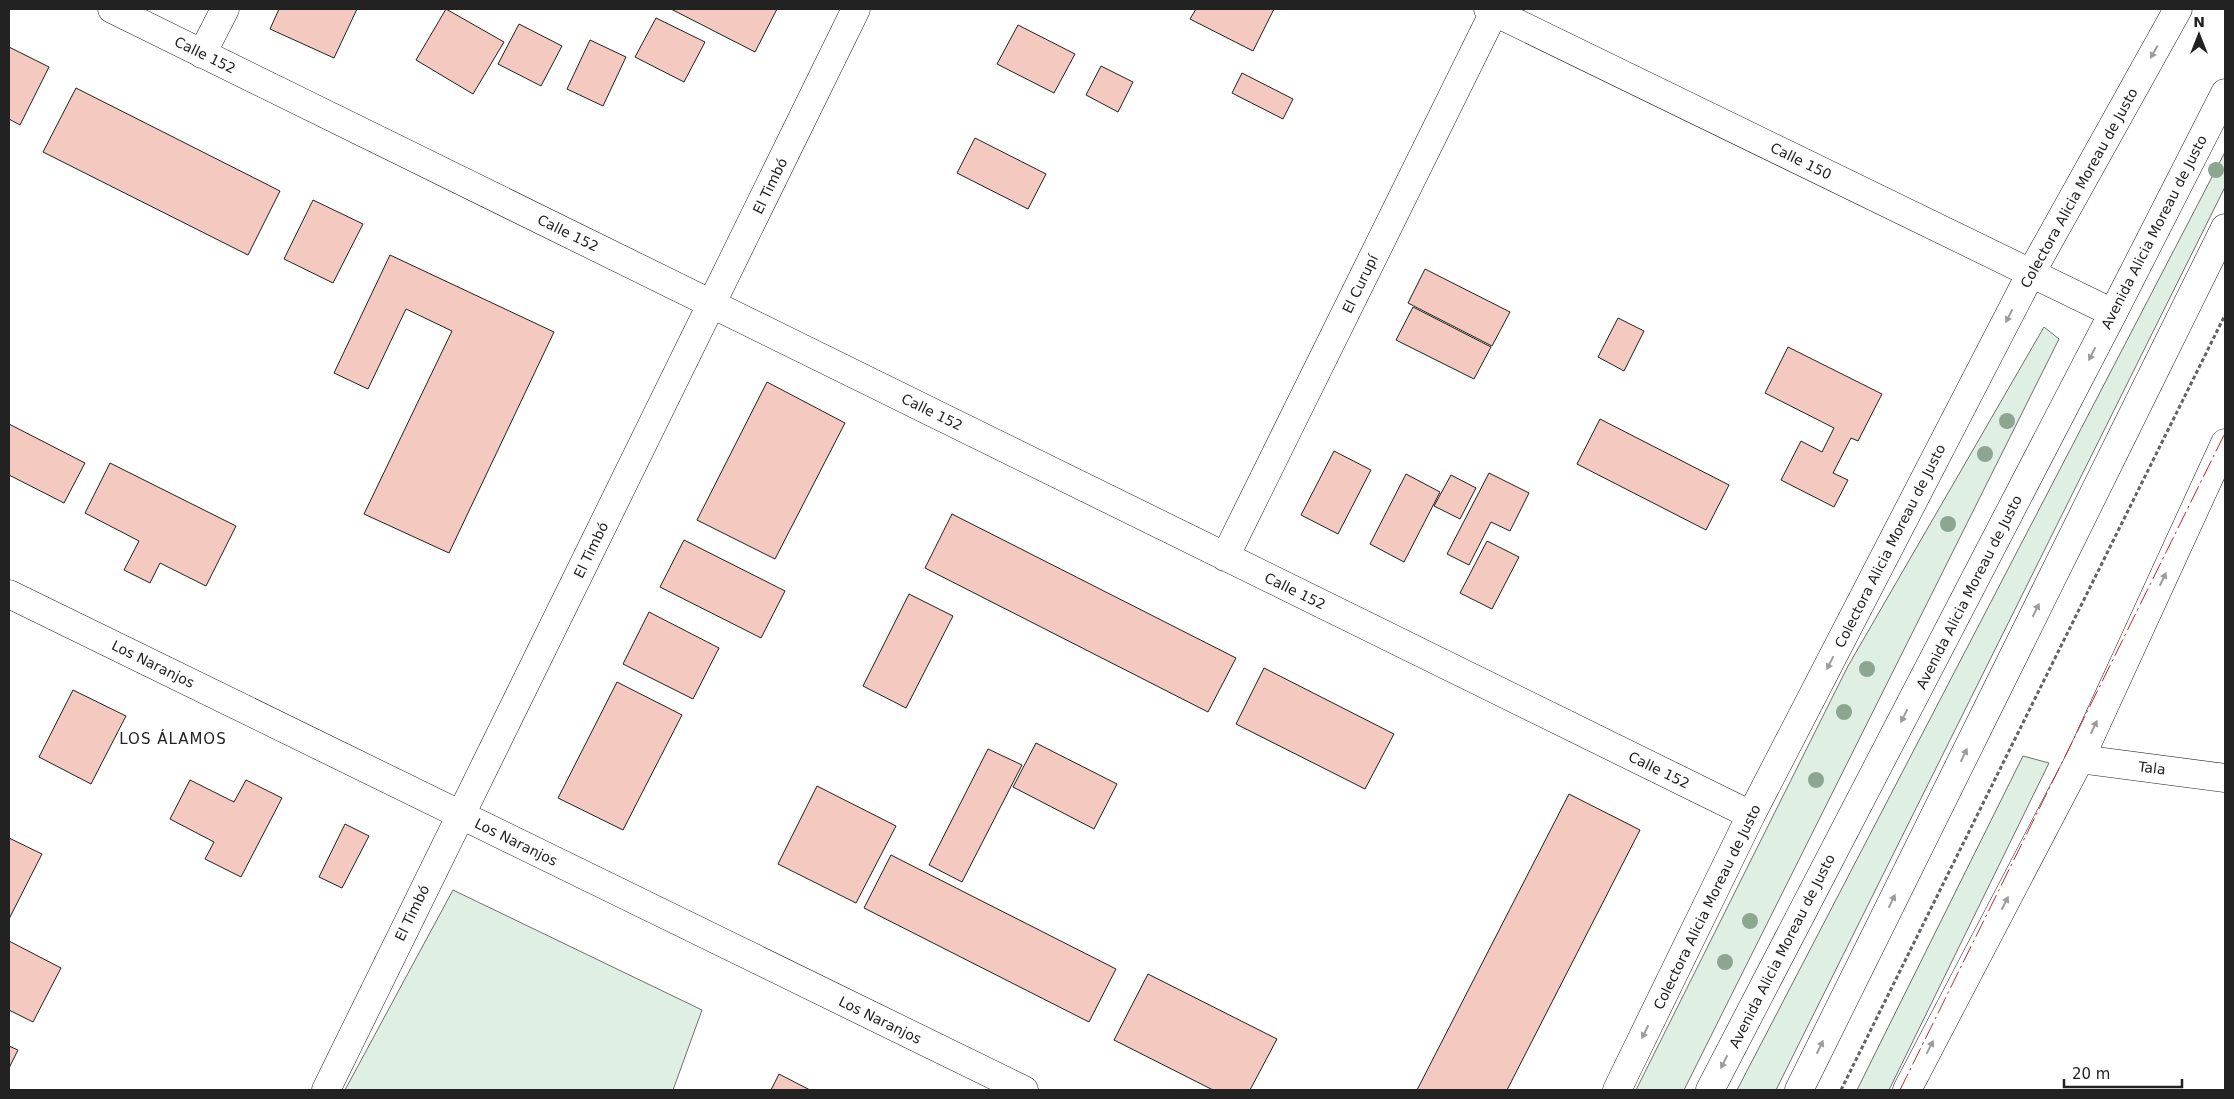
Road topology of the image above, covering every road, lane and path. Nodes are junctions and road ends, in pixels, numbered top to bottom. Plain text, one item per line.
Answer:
1 (112, 9) edge
2 (225, 9) edge
3 (856, 9) edge
4 (2178, 9) edge
5 (1491, 10) edge
6 (202, 54) junction
7 (2225, 92) edge
8 (2225, 228) edge
9 (2031, 273) junction
10 (712, 304) junction
11 (2113, 313) junction
12 (2225, 315) edge
13 (2225, 443) edge
14 (1225, 557) junction
15 (9, 594) edge
16 (2080, 759) junction
17 (2225, 778) edge
18 (460, 815) junction
19 (1751, 815) junction
20 (326, 1090) edge
21 (1024, 1090) edge
22 (1617, 1090) edge
23 (1710, 1090) edge
24 (1798, 1090) edge
25 (1841, 1090) edge
26 (1907, 1090) edge

1 - 6 street, Calle 152
2 - 6 street
3 - 10 street, El Timbó
4 -> 9 street, Colectora Alicia Moreau de Justo
5 - 9 street, Calle 150
5 - 14 street, El Curupí
6 - 10 street, Calle 152
7 - 11 street, Avenida Alicia Moreau de Justo
24 -> 8 street
9 - 11 street, Calle 150
9 -> 19 street, Colectora Alicia Moreau de Justo
10 - 14 street, Calle 152
10 - 18 street, El Timbó
11 -> 23 street, Avenida Alicia Moreau de Justo
12 - 25 path
16 -> 13 street
14 - 19 street, Calle 152
15 - 18 street, Los Naranjos
16 - 17 street, Tala
26 -> 16 street
18 - 20 street, El Timbó
18 - 21 street, Los Naranjos
19 -> 22 street, Colectora Alicia Moreau de Justo

